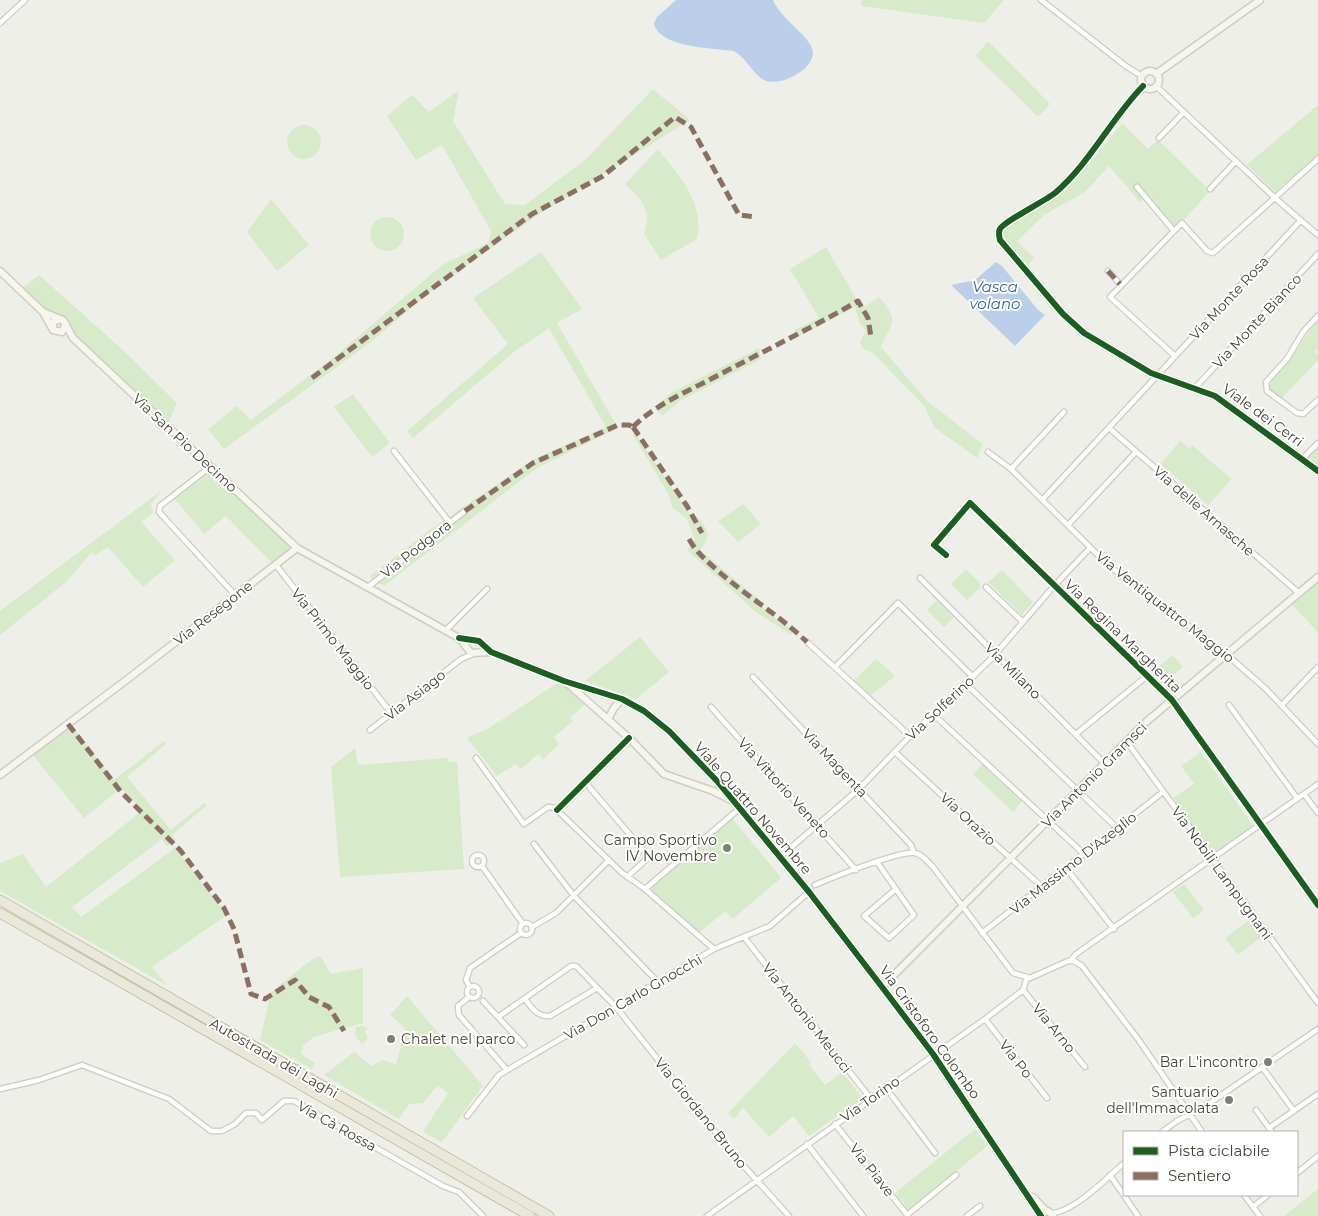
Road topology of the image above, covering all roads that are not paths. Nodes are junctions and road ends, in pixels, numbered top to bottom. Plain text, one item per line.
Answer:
1 (25, 0) edge
2 (1041, 0) edge
3 (1260, 0) edge
4 (0, 23) edge
5 (1156, 74) junction
6 (1142, 76) junction
7 (1143, 86) junction
8 (1156, 86) junction
9 (1184, 112) junction
10 (1160, 138) dead end
11 (1236, 161) junction
12 (1317, 162) edge
13 (1137, 187) dead end
14 (1210, 189) dead end
15 (1275, 198) junction
16 (1301, 220) junction
17 (1174, 231) junction
18 (1318, 234) edge
19 (1318, 254) edge
20 (1108, 271) dead end
21 (0, 272) edge
22 (1120, 284) junction
23 (43, 312) junction
24 (1318, 316) edge
25 (63, 321) junction
26 (55, 331) junction
27 (73, 338) junction
28 (1175, 356) junction
29 (1157, 376) junction
30 (1195, 388) junction
31 (1318, 400) edge
32 (1064, 412) dead end
33 (1108, 428) junction
34 (1318, 443) edge
35 (394, 451) dead end
36 (988, 452) dead end
37 (1136, 452) junction
38 (1302, 459) junction
39 (210, 467) junction
40 (1011, 469) junction
41 (1318, 472) edge
42 (1043, 499) junction
43 (465, 511) dead end
44 (450, 523) junction
45 (1068, 525) junction
46 (297, 548) junction
47 (1090, 548) junction
48 (946, 555) dead end
49 (276, 565) junction
50 (1318, 577) edge
51 (920, 578) dead end
52 (1054, 586) junction
53 (368, 587) junction
54 (986, 587) dead end
55 (487, 589) dead end
56 (1299, 593) junction
57 (235, 596) junction
58 (1023, 622) junction
59 (445, 630) junction
60 (807, 642) dead end
61 (482, 644) junction
62 (472, 649) junction
63 (491, 652) junction
64 (996, 654) junction
65 (1226, 654) junction
66 (835, 667) junction
67 (1318, 667) edge
68 (1147, 676) junction
69 (752, 677) dead end
70 (973, 677) junction
71 (564, 681) junction
72 (966, 684) junction
73 (622, 699) junction
74 (1172, 700) junction
75 (1229, 705) dead end
76 (1282, 705) junction
77 (711, 707) dead end
78 (391, 713) junction
79 (933, 714) junction
80 (608, 719) junction
81 (370, 730) dead end
82 (1076, 734) junction
83 (910, 736) junction
84 (629, 738) junction
85 (1317, 741) edge
86 (1127, 742) junction
87 (894, 752) junction
88 (476, 758) dead end
89 (1105, 764) junction
90 (0, 775) edge
91 (585, 782) junction
92 (718, 782) junction
93 (1318, 784) edge
94 (859, 788) junction
95 (713, 791) junction
96 (1078, 791) junction
97 (1163, 792) junction
98 (1304, 794) junction
99 (1297, 798) junction
100 (738, 805) junction
101 (557, 810) junction
102 (1318, 813) edge
103 (1048, 821) junction
104 (817, 825) junction
105 (1260, 825) junction
106 (1117, 828) junction
107 (534, 844) dead end
108 (914, 853) junction
109 (1084, 854) junction
110 (780, 857) junction
111 (1011, 859) junction
112 (609, 860) junction
113 (1212, 860) junction
114 (877, 862) junction
115 (482, 866) dead end
116 (1066, 868) junction
117 (856, 870) junction
118 (627, 877) junction
119 (816, 885) dead end
120 (1042, 887) junction
121 (645, 889) junction
122 (896, 889) junction
123 (809, 892) junction
124 (574, 896) junction
125 (0, 900) edge
126 (1318, 905) edge
127 (963, 907) junction
128 (0, 913) edge
129 (523, 924) junction
130 (532, 927) junction
131 (1114, 929) junction
132 (521, 933) junction
133 (982, 933) junction
134 (744, 937) junction
135 (714, 949) junction
136 (1071, 960) junction
137 (1027, 978) junction
138 (658, 982) junction
139 (470, 987) junction
140 (882, 987) junction
141 (597, 988) junction
142 (1022, 990) junction
143 (469, 997) junction
144 (525, 999) junction
145 (483, 1001) dead end
146 (1318, 1003) edge
147 (616, 1007) junction
148 (498, 1018) junction
149 (985, 1019) junction
150 (1318, 1029) edge
151 (524, 1045) dead end
152 (933, 1054) junction
153 (1085, 1067) dead end
154 (1262, 1067) junction
155 (508, 1070) junction
156 (886, 1088) junction
157 (0, 1090) edge
158 (1318, 1094) edge
159 (1047, 1098) dead end
160 (871, 1099) junction
161 (1256, 1110) dead end
162 (1294, 1111) junction
163 (1191, 1114) junction
164 (467, 1116) dead end
165 (835, 1124) junction
166 (1270, 1130) edge
167 (1163, 1131) edge
168 (1201, 1131) edge
169 (807, 1144) junction
170 (935, 1153) dead end
171 (1318, 1156) edge
172 (1123, 1164) edge
173 (1298, 1170) edge
174 (956, 1175) dead end
175 (1110, 1175) junction
176 (757, 1180) junction
177 (1123, 1194) edge
178 (1124, 1196) edge
179 (1245, 1196) edge
180 (1267, 1196) edge
181 (980, 1206) dead end
182 (1253, 1206) junction
183 (1046, 1214) edge
184 (483, 1216) edge
185 (530, 1216) edge
186 (548, 1216) edge
187 (707, 1216) edge
188 (789, 1216) edge
189 (863, 1216) edge
190 (908, 1216) edge
191 (967, 1216) edge
192 (1138, 1216) edge
193 (1260, 1216) edge

1 - 4 street
2 - 6 street
3 - 5 street
5 - 6 street
5 - 8 street
6 - 7 street
7 - 8 street
7 - 29 street, Viale dei Cerri
8 - 9 street
9 - 10 street
9 - 11 street
11 - 14 street
11 - 15 street
12 - 15 street
13 - 17 street
15 - 16 street
15 - 17 street
16 - 18 street
16 - 28 street, Via Monte Rosa
17 - 22 street
19 - 30 street, Via Monte Bianco
20 - 22 street
21 - 23 street
22 - 28 street
23 - 25 street
23 - 26 street
24 - 31 street
25 - 26 street
25 - 26 street
25 - 27 street, Via San Pio Decimo
26 - 27 street, Via San Pio Decimo
27 - 39 street, Via San Pio Decimo
28 - 29 street, Via Monte Rosa
29 - 30 street, Viale dei Cerri
29 - 33 street, Via Monte Rosa
30 - 38 street, Viale dei Cerri
32 - 40 street
33 - 37 street, Via delle Arnasche
33 - 42 street, Via Monte Rosa
34 - 38 street
35 - 44 street
36 - 40 street, Via Ventiquattro Maggio
37 - 45 street
37 - 56 street, Via delle Arnasche
38 - 41 street, Viale dei Cerri
39 - 46 street, Via San Pio Decimo
39 - 57 street
40 - 42 street, Via Ventiquattro Maggio
42 - 45 street, Via Ventiquattro Maggio
43 - 44 street, Via Podgora
44 - 53 street, Via Podgora
45 - 47 street, Via Ventiquattro Maggio
46 - 49 street, Via Resegone
46 - 53 street
47 - 52 street, Via Solferino
47 - 65 street, Via Ventiquattro Maggio
48 - 52 street, Via Regina Margherita
49 - 57 street, Via Resegone
49 - 78 street, Via Primo Maggio
50 - 56 street, Via Antonio Gramsci
51 - 64 street, Via Milano
52 - 58 street, Via Solferino
52 - 68 street, Via Regina Margherita
53 - 59 street
54 - 58 street
55 - 59 street
56 - 65 street, Via Antonio Gramsci
57 - 90 street, Via Resegone
58 - 64 street, Via Solferino
59 - 62 street
60 - 66 street
61 - 62 street
61 - 62 street
61 - 63 street, Viale Quattro Novembre
62 - 63 street
62 - 78 street, Via Asiago
63 - 71 street, Viale Quattro Novembre
64 - 70 street, Via Solferino
64 - 82 street, Via Milano
65 - 74 street, Via Antonio Gramsci
65 - 76 street, Via Ventiquattro Maggio
66 - 70 street
66 - 83 street
67 - 76 street
68 - 74 street, Via Regina Margherita
68 - 82 street
69 - 94 street, Via Magenta
70 - 72 street, Via Solferino
71 - 73 street, Viale Quattro Novembre
71 - 80 street, Viale Quattro Novembre
72 - 79 street, Via Solferino
72 - 96 street
73 - 80 street
73 - 92 street, Viale Quattro Novembre
74 - 86 street, Via Antonio Gramsci
74 - 105 street, Via Regina Margherita
75 - 99 street
76 - 85 street, Via Ventiquattro Maggio
77 - 104 street, Via Vittorio Veneto
78 - 81 street, Via Asiago
79 - 83 street, Via Solferino
79 - 103 street
80 - 84 street, Viale Quattro Novembre
82 - 89 street, Via Milano
83 - 87 street, Via Solferino
84 - 91 street
84 - 95 street, Viale Quattro Novembre
86 - 89 street, Via Antonio Gramsci
86 - 97 street, Via Nobili Lampugnani
87 - 94 street, Via Solferino
87 - 111 street, Via Orazio
88 - 101 street
89 - 96 street, Via Antonio Gramsci
91 - 101 street
91 - 118 street
92 - 95 street
92 - 100 street, Viale Quattro Novembre
93 - 98 street
94 - 104 street, Via Solferino
94 - 108 street, Via Magenta
95 - 100 street, Viale Quattro Novembre
96 - 103 street, Via Antonio Gramsci
96 - 106 street
97 - 106 street, Via Massimo D'Azeglio
97 - 113 street, Via Nobili Lampugnani
98 - 99 street
98 - 102 street
99 - 105 street
100 - 110 street, Viale Quattro Novembre
100 - 121 street
101 - 112 street
103 - 109 street
103 - 111 street, Via Antonio Gramsci
104 - 110 street, Via Solferino
104 - 117 street, Via Vittorio Veneto
105 - 113 street
105 - 126 street, Via Regina Margherita
106 - 109 street, Via Massimo D'Azeglio
107 - 124 street
108 - 114 street
108 - 127 street, Via Magenta
109 - 116 street, Via Massimo D'Azeglio
110 - 123 street, Viale Quattro Novembre
111 - 120 street, Via Orazio
111 - 127 street, Via Antonio Gramsci
112 - 118 street
112 - 124 street
113 - 131 street
113 - 146 street, Via Nobili Lampugnani
114 - 117 street
114 - 122 street
115 - 129 street
116 - 120 street, Via Massimo D'Azeglio
116 - 131 street
117 - 119 street
118 - 121 street
120 - 133 street, Via Massimo D'Azeglio
121 - 135 street
122 - 122 street
123 - 134 street, Via Don Carlo Gnocchi
123 - 140 street, Via Cristoforo Colombo
124 - 130 street
124 - 138 street
125 - 186 highway, Autostrada dei Laghi
127 - 133 street, Via Magenta
127 - 140 street, Via Antonio Gramsci
128 - 185 highway, Autostrada dei Laghi
129 - 130 street
129 - 132 street
130 - 132 street
131 - 136 street
132 - 139 street
133 - 137 street, Via Magenta
134 - 135 street, Via Don Carlo Gnocchi
134 - 160 street, Via Antonio Meucci
135 - 138 street, Via Don Carlo Gnocchi
136 - 137 street
136 - 163 street
137 - 142 street, Via Torino
138 - 147 street, Via Don Carlo Gnocchi
139 - 143 street
139 - 143 street
140 - 152 street, Via Cristoforo Colombo
141 - 144 street
141 - 144 street, Via Giordano Bruno
141 - 147 street, Via Giordano Bruno
142 - 149 street, Via Torino
142 - 153 street, Via Arno
143 - 155 street
144 - 148 street
145 - 148 street
147 - 155 street, Via Don Carlo Gnocchi
147 - 176 street, Via Giordano Bruno
148 - 151 street
149 - 152 street, Via Torino
149 - 159 street, Via Po
150 - 154 street
152 - 156 street, Via Torino
152 - 183 street, Via Cristoforo Colombo
154 - 162 street
154 - 163 street
155 - 164 street, Via Don Carlo Gnocchi
156 - 160 street, Via Torino
156 - 170 street
157 - 184 street, Via Cà Rossa
158 - 162 street
160 - 165 street, Via Torino
161 - 166 street
162 - 166 street
163 - 167 street
163 - 168 street
165 - 169 street, Via Torino
165 - 190 street, Via Piave
169 - 176 street, Via Torino
169 - 189 street
171 - 173 street
172 - 175 street
174 - 190 street
175 - 177 street
175 - 183 street
176 - 187 street, Via Torino
176 - 188 street, Via Giordano Bruno
178 - 192 street
179 - 182 street
180 - 182 street
181 - 191 street
182 - 193 street

